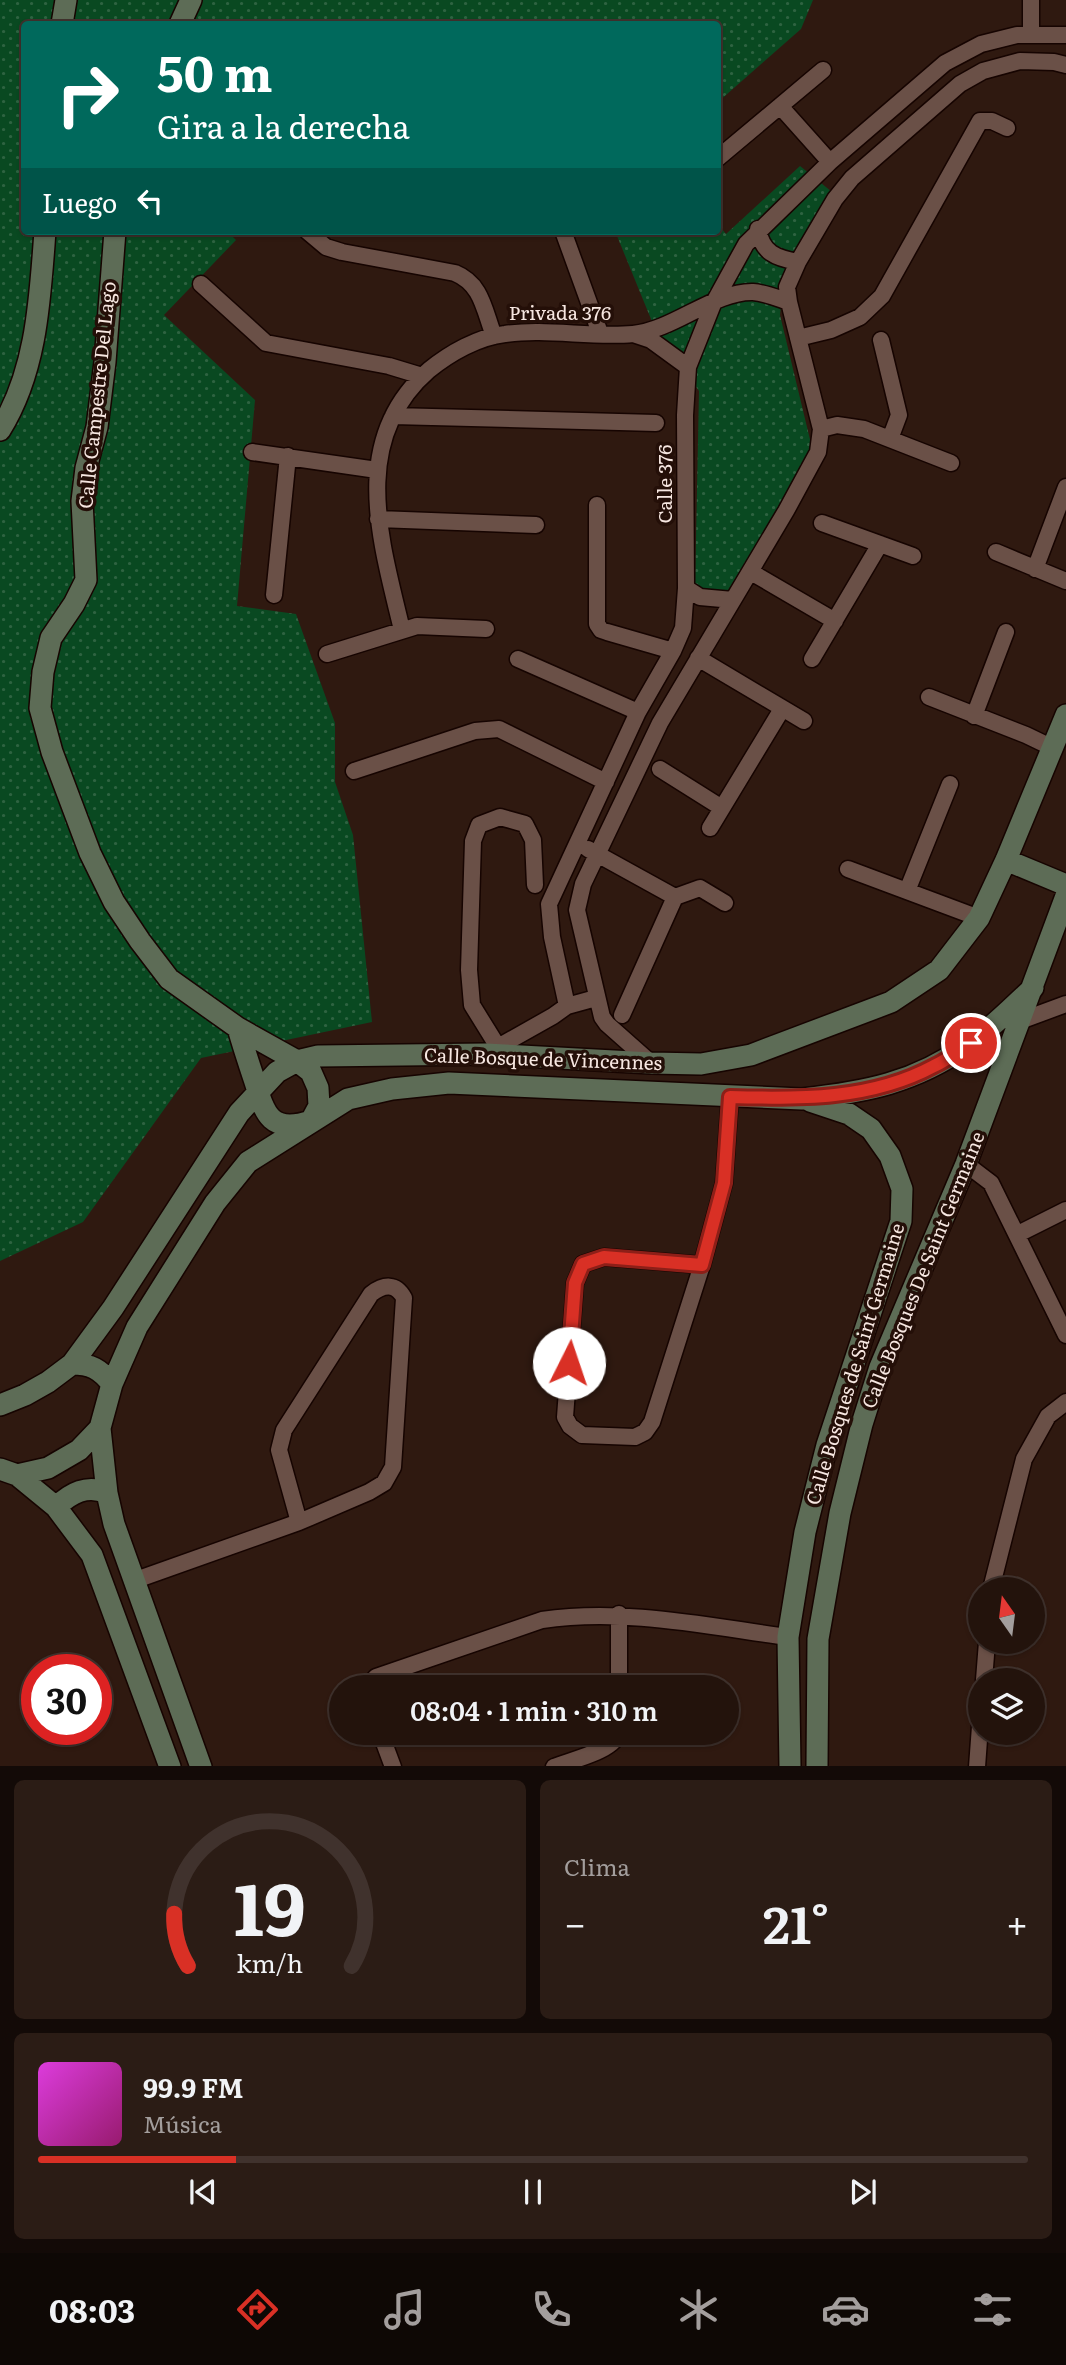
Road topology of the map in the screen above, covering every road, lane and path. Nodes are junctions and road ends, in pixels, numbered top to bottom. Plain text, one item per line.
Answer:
1 (66, 0) edge
2 (191, 0) edge
3 (1031, 0) edge
4 (62, 21) edge
5 (181, 21) edge
6 (1031, 34) junction
7 (1066, 35) edge
8 (1066, 65) edge
9 (823, 70) dead end
10 (780, 107) junction
11 (1007, 128) dead end
12 (721, 156) edge
13 (830, 162) junction
14 (758, 229) junction
15 (45, 235) edge
16 (114, 235) edge
17 (312, 235) edge
18 (564, 235) edge
19 (798, 262) junction
20 (201, 284) dead end
21 (789, 302) junction
22 (713, 304) junction
23 (600, 333) junction
24 (633, 334) junction
25 (494, 336) junction
26 (798, 338) junction
27 (881, 340) dead end
28 (688, 367) junction
29 (422, 376) junction
30 (393, 416) junction
31 (656, 423) dead end
32 (821, 429) junction
33 (0, 430) edge
34 (890, 439) junction
35 (252, 452) dead end
36 (288, 456) junction
37 (951, 463) dead end
38 (377, 470) junction
39 (1066, 487) edge
40 (597, 505) dead end
41 (379, 519) junction
42 (822, 523) dead end
43 (536, 525) dead end
44 (880, 544) junction
45 (996, 552) dead end
46 (914, 556) dead end
47 (1035, 569) junction
48 (751, 572) junction
49 (1066, 581) edge
50 (686, 588) junction
51 (274, 595) dead end
52 (733, 600) junction
53 (835, 621) junction
54 (402, 629) junction
55 (486, 629) dead end
56 (1006, 632) dead end
57 (673, 651) junction
58 (327, 654) dead end
59 (698, 658) junction
60 (518, 659) dead end
61 (813, 659) dead end
62 (929, 697) dead end
63 (782, 709) junction
64 (638, 712) junction
65 (1066, 715) edge
66 (974, 716) junction
67 (804, 721) dead end
68 (1053, 748) junction
69 (660, 769) dead end
70 (354, 771) dead end
71 (606, 782) junction
72 (950, 784) dead end
73 (722, 808) junction
74 (710, 828) dead end
75 (576, 842) junction
76 (597, 853) junction
77 (1006, 860) junction
78 (848, 869) dead end
79 (535, 885) dead end
80 (1066, 885) edge
81 (907, 891) junction
82 (1066, 896) edge
83 (675, 897) junction
84 (725, 903) dead end
85 (979, 918) junction
86 (1033, 988) junction
87 (596, 998) junction
88 (1066, 1004) edge
89 (567, 1006) junction
90 (622, 1015) dead end
91 (1020, 1021) junction
92 (238, 1028) junction
93 (492, 1050) junction
94 (297, 1061) junction
95 (651, 1063) junction
96 (258, 1093) junction
97 (730, 1097) junction
98 (802, 1099) junction
99 (311, 1121) junction
100 (965, 1164) junction
101 (1066, 1209) edge
102 (1018, 1234) junction
103 (702, 1265) junction
104 (1066, 1335) edge
105 (72, 1364) junction
106 (112, 1384) junction
107 (1066, 1402) edge
108 (0, 1405) edge
109 (100, 1428) junction
110 (8, 1472) edge
111 (107, 1493) junction
112 (56, 1507) junction
113 (299, 1522) junction
114 (994, 1577) edge
115 (133, 1581) junction
116 (619, 1614) junction
117 (788, 1637) junction
118 (382, 1675) edge
119 (619, 1675) edge
120 (385, 1745) edge
121 (610, 1745) edge
122 (979, 1745) edge
123 (170, 1766) edge
124 (201, 1766) edge
125 (393, 1766) edge
126 (554, 1766) edge
127 (790, 1766) edge
128 (817, 1766) edge
129 (977, 1766) edge

1 - 4 main road
2 - 5 main road
3 - 6 street
6 - 7 street, Calle 376
6 - 13 street, Calle 376
8 - 19 street
9 - 10 street
10 - 12 street
10 - 13 street
11 - 26 street
13 - 14 street, Calle 376
14 - 19 street
14 - 22 street, Calle 376
15 - 33 main road
16 - 92 main road, Calle Campestre Del Lago
17 - 25 street
18 - 23 street
19 - 21 street
20 - 29 street
21 - 22 street
21 - 26 street
22 - 24 street
22 - 28 street, Calle 376
23 - 24 street, Privada 376
23 - 25 street, Privada 376
24 - 28 street
25 - 29 street, Privada 376
26 - 32 street
27 - 34 street
28 - 50 street, Calle 376
29 - 30 street, Privada 376
30 - 31 street
30 - 38 street, Privada 376
32 - 34 street
32 - 48 street
34 - 37 street
35 - 36 street
36 - 38 street
36 - 51 street
38 - 41 street, Privada 376
39 - 47 street
40 - 57 street
41 - 43 street
41 - 54 street, Privada 376
42 - 44 street
44 - 46 street
44 - 53 street
45 - 47 street
47 - 49 street
48 - 52 street
48 - 53 street
50 - 52 street
50 - 57 street, Calle 376
52 - 59 street
53 - 61 street
54 - 55 street
54 - 58 street
56 - 66 street
57 - 64 street, Calle 376
59 - 63 street
59 - 76 street
60 - 64 street
62 - 66 street
63 - 67 street
63 - 73 street
64 - 71 street, Calle 376
65 - 68 main road, Calle Bosque de Vincennes
66 - 68 street
68 - 77 main road, Calle Bosque de Vincennes
69 - 73 street
70 - 71 street
71 - 75 street, Calle 376
72 - 81 street
73 - 74 street
75 - 76 street
75 - 89 street, Calle 376
76 - 83 street
76 - 87 street
77 - 80 main road
77 - 85 main road, Calle Bosque de Vincennes
78 - 81 street
79 - 93 street
81 - 85 street
82 - 86 main road, Calle Bosques De Saint Germaine
83 - 84 street
83 - 90 street
85 - 95 main road, Calle Bosque de Vincennes
86 - 91 main road, Calle Bosques De Saint Germaine
86 - 98 main road
87 - 89 street
87 - 95 street
88 - 91 street
89 - 93 street
91 - 100 main road, Calle Bosques De Saint Germaine
92 - 94 main road, Calle Campestre Del Lago
92 - 96 main road
93 - 94 main road, Calle Bosque de Vincennes
93 - 95 main road, Calle Bosque de Vincennes
94 - 96 main road, Calle Bosque de Vincennes
94 - 99 main road, Calle Campestre Del Lago
96 - 99 main road
96 - 105 main road, Calle Bosque de Vincennes
97 - 98 main road, Calle Bosque de Vincennes
97 - 99 main road, Calle Bosque de Vincennes
97 - 103 street
98 - 117 main road, Calle Bosques de Saint Germaine
99 - 106 main road, Calle Bosque de Vincennes
100 - 102 street
100 - 128 main road, Calle Bosques De Saint Germaine
101 - 102 street
102 - 104 street
103 - 103 street
105 - 106 main road
105 - 108 main road, Calle Bosque de Vincennes
106 - 109 main road, Calle Bosque de Vincennes
107 - 114 street
109 - 110 main road
109 - 111 main road
110 - 112 main road
111 - 112 main road
111 - 115 main road
112 - 123 main road
113 - 113 street
113 - 115 street
115 - 124 main road
116 - 117 street
116 - 118 street
116 - 119 street
117 - 127 main road, Calle Bosques de Saint Germaine
120 - 125 street
121 - 126 street
122 - 129 street

